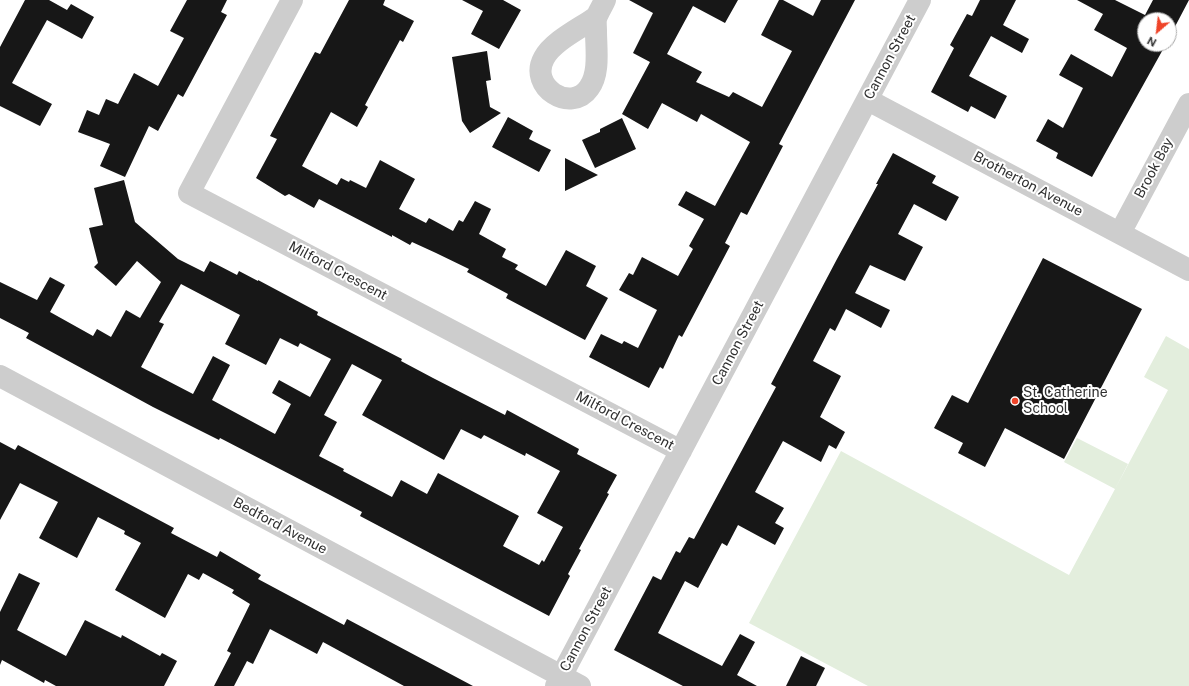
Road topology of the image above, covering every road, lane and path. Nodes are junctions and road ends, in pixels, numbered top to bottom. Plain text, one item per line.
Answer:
1 (292, 0) edge
2 (920, 0) edge
3 (868, 100) junction
4 (1189, 104) edge
5 (1120, 233) junction
6 (1189, 270) edge
7 (0, 376) edge
8 (681, 451) junction
9 (558, 681) edge
10 (580, 686) edge

1 - 8 street, Milford Crescent
2 - 3 street, Cannon Street
3 - 5 street, Brotherton Avenue
3 - 8 street, Cannon Street
4 - 5 street, Brook Bay
5 - 6 street, Brotherton Avenue
7 - 9 street, Bedford Avenue
8 - 9 street, Cannon Street
9 - 10 street, Bedford Avenue

